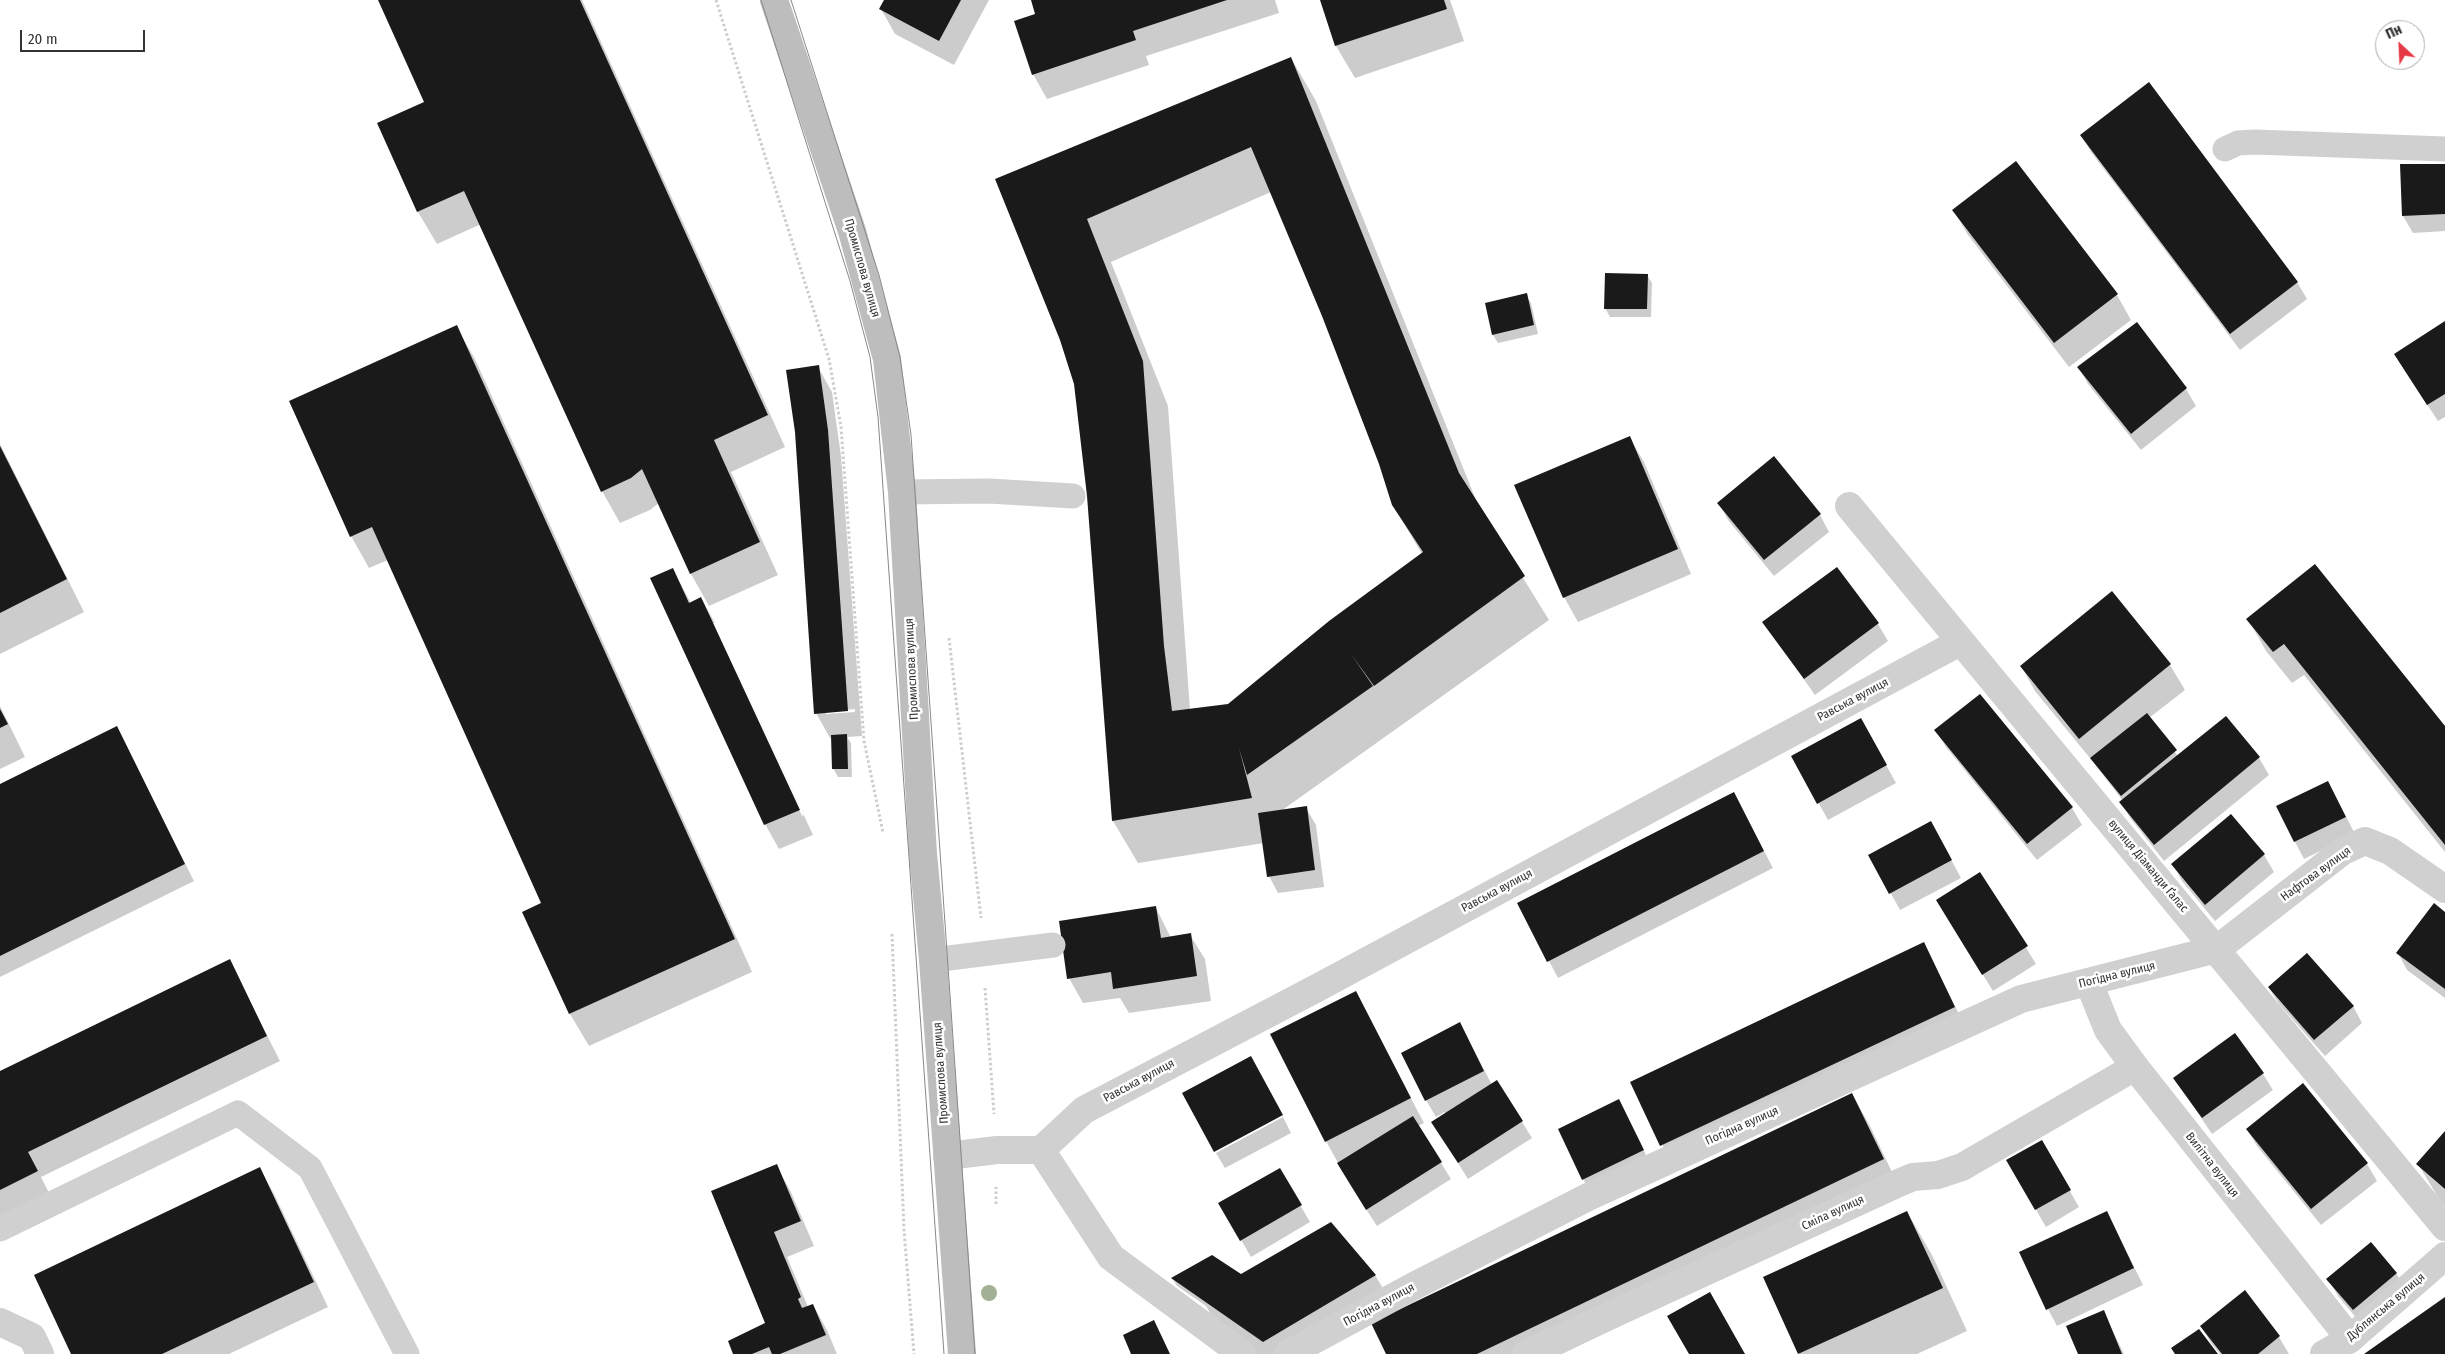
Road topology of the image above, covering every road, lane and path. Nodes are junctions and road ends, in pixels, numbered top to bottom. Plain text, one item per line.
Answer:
1 (716, 0) edge
2 (774, 0) edge
3 (2225, 149) dead end
4 (2445, 149) edge
5 (902, 492) junction
6 (1073, 496) dead end
7 (1849, 506) dead end
8 (948, 632) dead end
9 (1960, 642) junction
10 (884, 838) dead end
11 (2445, 889) edge
12 (981, 918) dead end
13 (891, 926) dead end
14 (1053, 945) dead end
15 (2217, 950) junction
16 (933, 960) junction
17 (984, 980) dead end
18 (2089, 982) junction
19 (2135, 1067) junction
20 (995, 1120) dead end
21 (1041, 1150) junction
22 (947, 1156) junction
23 (2445, 1227) edge
24 (0, 1229) edge
25 (2445, 1256) edge
26 (0, 1322) edge
27 (2350, 1339) junction
28 (40, 1354) edge
29 (407, 1354) edge
30 (914, 1354) edge
31 (962, 1354) edge
32 (1242, 1354) edge
33 (1288, 1354) edge
34 (1526, 1354) edge
35 (2324, 1354) edge

1 - 10 path
2 - 5 main road, Промислова вулиця
3 - 4 lane
5 - 6 lane
5 - 16 main road, Промислова вулиця
7 - 9 street, вулиця Діаманди Ґалас
8 - 12 path
9 - 15 street, вулиця Діаманди Ґалас
9 - 21 street, Равська вулиця
11 - 15 street, Нафтова вулиця
13 - 30 path
14 - 16 lane
15 - 18 street, Погідна вулиця
15 - 23 street, вулиця Діаманди Ґалас
16 - 22 main road, Промислова вулиця
17 - 20 path
18 - 19 street, Вилітна вулиця
18 - 33 street, Погідна вулиця
19 - 27 street, Вилітна вулиця
19 - 34 street, Сміла вулиця
21 - 22 street
21 - 32 street
22 - 31 main road, Промислова вулиця
24 - 29 lane
25 - 27 street, Дублянська вулиця
26 - 28 street
27 - 35 street, Дублянська вулиця

